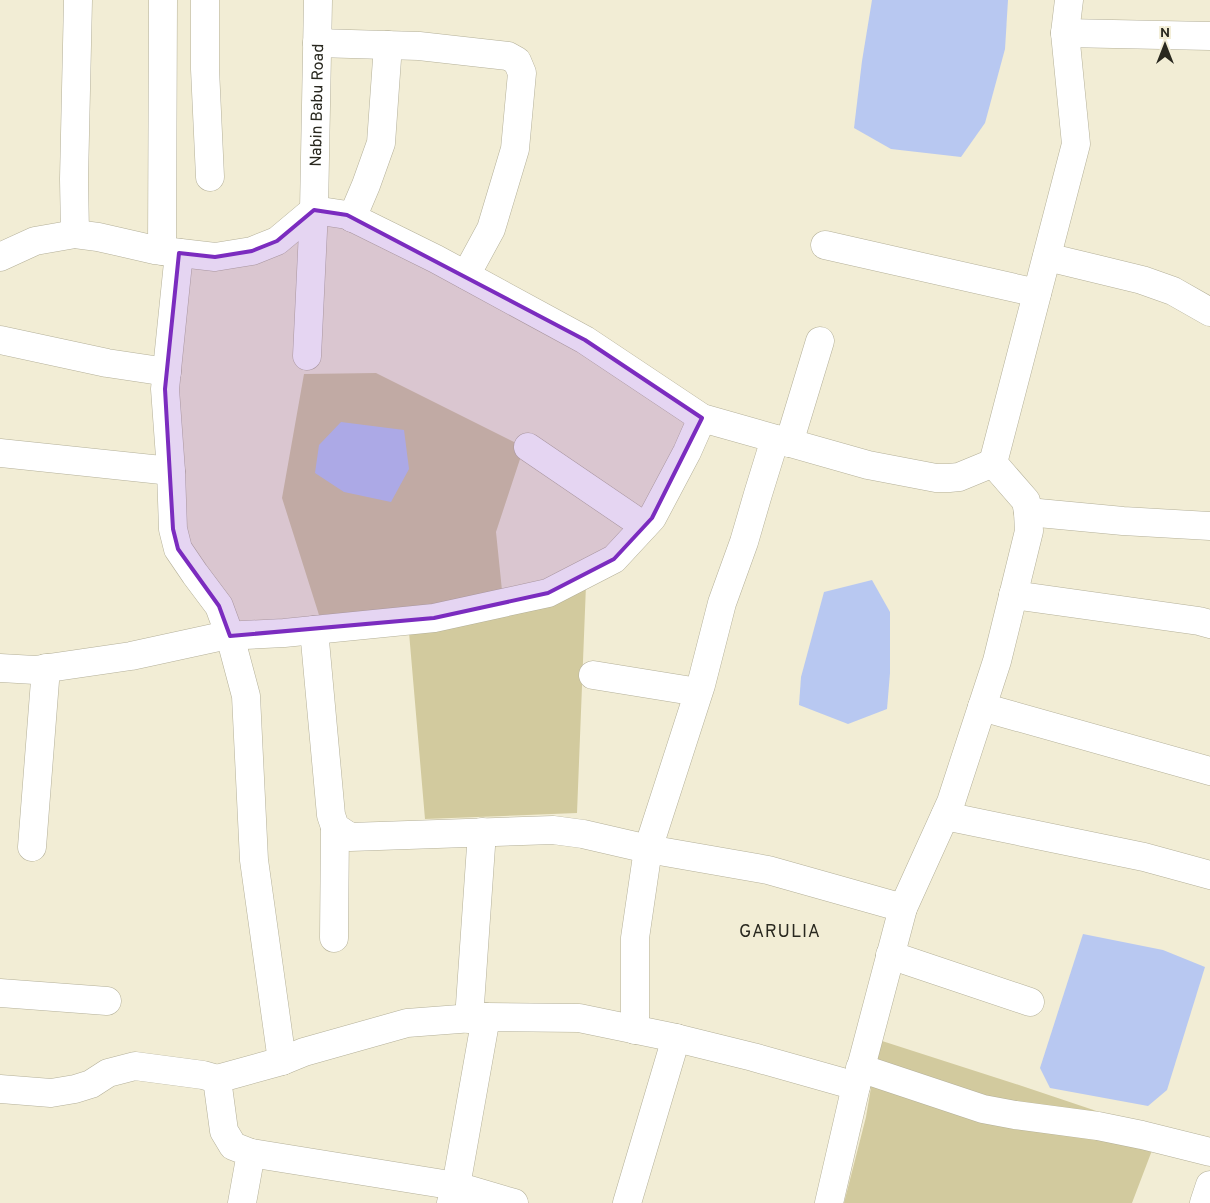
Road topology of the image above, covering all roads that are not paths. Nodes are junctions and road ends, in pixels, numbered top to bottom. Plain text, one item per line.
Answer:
1 (78, 0) edge
2 (163, 0) edge
3 (204, 0) edge
4 (318, 0) edge
5 (1069, 0) edge
6 (1065, 33) junction
7 (1210, 36) edge
8 (317, 43) junction
9 (388, 45) junction
10 (210, 176) dead end
11 (314, 210) junction
12 (352, 218) junction
13 (75, 234) junction
14 (825, 246) dead end
15 (170, 252) junction
16 (1046, 257) junction
17 (0, 258) edge
18 (466, 276) junction
19 (1037, 293) junction
20 (1210, 312) edge
21 (0, 340) edge
22 (820, 341) dead end
23 (308, 356) dead end
24 (167, 372) junction
25 (702, 418) junction
26 (782, 441) junction
27 (528, 447) dead end
28 (0, 453) edge
29 (993, 463) junction
30 (171, 471) junction
31 (1028, 512) junction
32 (644, 526) junction
33 (1210, 526) edge
34 (1013, 595) junction
35 (1210, 624) edge
36 (314, 630) junction
37 (230, 636) junction
38 (0, 668) edge
39 (46, 668) junction
40 (593, 675) dead end
41 (698, 692) junction
42 (982, 707) junction
43 (1210, 770) edge
44 (945, 816) junction
45 (335, 827) junction
46 (482, 832) junction
47 (32, 848) dead end
48 (648, 849) junction
49 (1210, 875) edge
50 (903, 908) junction
51 (334, 938) dead end
52 (890, 955) junction
53 (0, 993) edge
54 (107, 1001) dead end
55 (1030, 1002) dead end
56 (478, 1018) junction
57 (635, 1030) junction
58 (676, 1038) junction
59 (282, 1061) junction
60 (858, 1077) junction
61 (217, 1078) junction
62 (0, 1089) edge
63 (1210, 1152) edge
64 (251, 1153) junction
65 (1210, 1185) edge
66 (454, 1195) edge
67 (242, 1203) edge
68 (514, 1203) edge
69 (627, 1203) edge
70 (829, 1203) edge
71 (1204, 1203) edge

1 - 13 street
2 - 15 street
3 - 10 street
4 - 8 street, Nabin Babu Road
5 - 6 street
6 - 7 street
6 - 16 street
8 - 9 street
8 - 11 street, Nabin Babu Road
9 - 12 street
9 - 18 street
11 - 12 street
11 - 15 street
11 - 23 street, Nabin Babu Road
12 - 18 street
13 - 15 street
13 - 17 street
14 - 19 street
15 - 24 street
16 - 19 street
16 - 20 street
18 - 25 street
19 - 29 street
21 - 24 street
22 - 26 street
24 - 30 street
25 - 26 street
25 - 32 street
26 - 29 street
26 - 41 street
27 - 32 street
28 - 30 street
29 - 31 street
30 - 37 street
31 - 33 street
31 - 34 street
32 - 36 street
34 - 35 street
34 - 42 street
36 - 37 street
36 - 45 street
37 - 39 street
37 - 59 street
38 - 39 street
39 - 47 street
40 - 41 street
41 - 48 street
42 - 43 street
42 - 44 street
44 - 49 street
44 - 50 street
45 - 46 street
45 - 51 street
46 - 48 street
46 - 56 street
48 - 50 street
48 - 57 street
50 - 52 street
52 - 55 street
52 - 60 street
53 - 54 street
56 - 57 street
56 - 59 street
56 - 66 street
57 - 58 street
58 - 60 street
58 - 69 street
59 - 61 street
60 - 63 street
60 - 70 street
61 - 62 street
61 - 64 street
64 - 66 street
64 - 67 street
65 - 71 street
66 - 68 street

